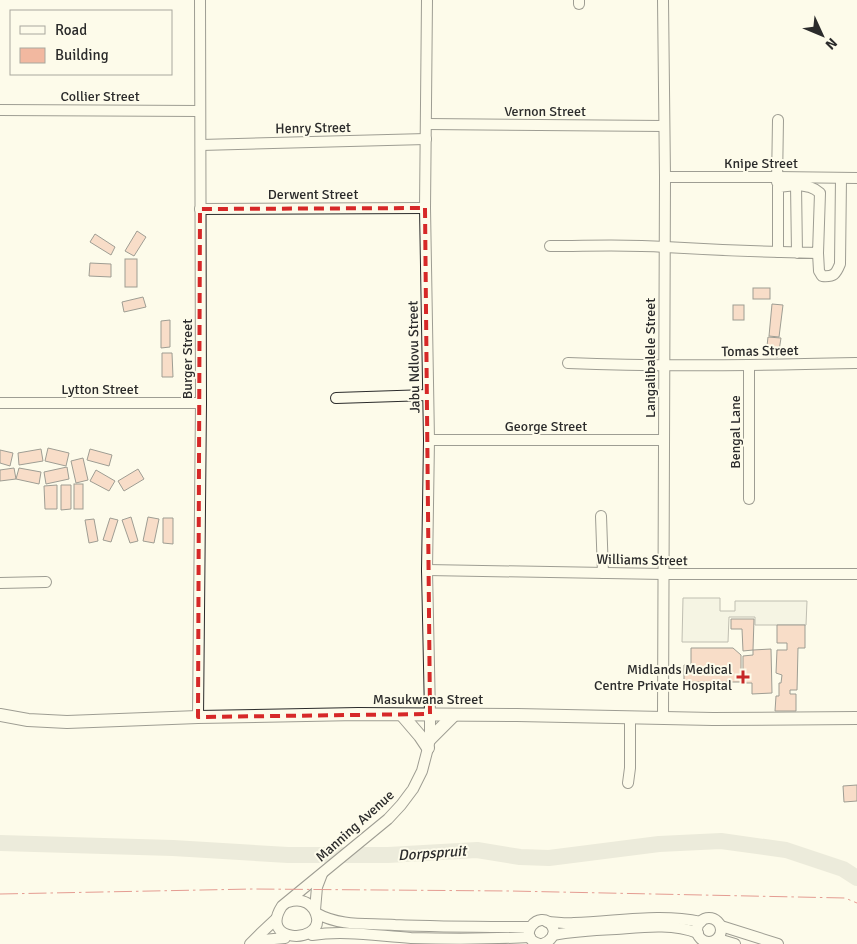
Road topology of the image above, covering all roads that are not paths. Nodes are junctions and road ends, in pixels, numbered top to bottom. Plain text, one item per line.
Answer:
1 (200, 0) edge
2 (427, 0) edge
3 (663, 0) edge
4 (0, 110) edge
5 (200, 111) junction
6 (778, 120) dead end
7 (427, 124) junction
8 (664, 126) junction
9 (426, 139) junction
10 (200, 145) junction
11 (777, 176) junction
12 (665, 177) junction
13 (841, 178) junction
14 (857, 178) edge
15 (796, 186) junction
16 (778, 187) junction
17 (425, 208) junction
18 (200, 209) junction
19 (550, 246) dead end
20 (664, 246) junction
21 (778, 252) junction
22 (796, 252) junction
23 (818, 253) junction
24 (568, 363) dead end
25 (857, 363) edge
26 (664, 366) junction
27 (748, 366) junction
28 (428, 395) junction
29 (336, 398) dead end
30 (0, 403) edge
31 (200, 403) junction
32 (429, 440) junction
33 (663, 440) junction
34 (749, 499) dead end
35 (600, 516) dead end
36 (427, 570) junction
37 (603, 573) junction
38 (663, 574) junction
39 (857, 574) edge
40 (46, 582) dead end
41 (0, 583) edge
42 (430, 714) junction
43 (0, 715) edge
44 (402, 715) junction
45 (454, 715) junction
46 (198, 717) junction
47 (630, 717) junction
48 (663, 717) junction
49 (857, 718) edge
50 (429, 743) junction
51 (628, 782) dead end
52 (324, 872) junction
53 (288, 902) junction
54 (315, 911) junction
55 (276, 919) junction
56 (547, 922) junction
57 (701, 922) junction
58 (720, 926) junction
59 (530, 932) junction
60 (698, 933) junction
61 (553, 935) junction
62 (310, 939) edge
63 (290, 941) edge
64 (714, 942) edge
65 (251, 944) edge
66 (543, 944) edge
67 (735, 944) edge
68 (778, 944) edge

1 - 5 street, Burger Street
2 - 7 street, Jabu Ndlovu Street
3 - 8 street, Langalibalele Street
4 - 5 street, Collier Street
5 - 10 street, Burger Street
6 - 11 street
7 - 8 street, Vernon Street
7 - 9 street, Jabu Ndlovu Street
8 - 12 street, Langalibalele Street
9 - 10 street, Henry Street
9 - 17 street, Jabu Ndlovu Street
10 - 18 street, Burger Street
11 - 12 street, Knipe Street
11 - 13 street, Knipe Street
11 - 16 street
12 - 20 street, Langalibalele Street
13 - 14 street, Knipe Street
13 - 23 street
15 - 16 street
15 - 22 street
15 - 23 street
16 - 21 street
17 - 18 street, Derwent Street
17 - 28 street, Jabu Ndlovu Street
18 - 31 street, Burger Street
19 - 20 street
20 - 21 street
20 - 26 street, Langalibalele Street
21 - 22 street
22 - 23 street
24 - 26 street, Tomas Street
25 - 27 street, Tomas Street
26 - 27 street, Tomas Street
26 - 33 street, Langalibalele Street
27 - 34 street, Bengal Lane
28 - 29 street
28 - 32 street, Jabu Ndlovu Street
30 - 31 street, Lytton Street
31 - 46 street, Burger Street
32 - 33 street, George Street
32 - 36 street, Jabu Ndlovu Street
33 - 38 street, Langalibalele Street
35 - 37 street
36 - 37 street, Williams Street
36 - 42 street, Jabu Ndlovu Street
37 - 38 street, Williams Street
38 - 39 street, Williams Street
38 - 48 street, Langalibalele Street
40 - 41 street
42 - 44 main road, Masukwana Street
42 - 45 main road, Masukwana Street
42 - 50 street, Manning Avenue
43 - 46 main road, Masukwana Street
44 - 46 main road, Masukwana Street
44 - 50 main road
45 - 47 main road, Masukwana Street
45 - 50 main road
47 - 48 main road, Masukwana Street
47 - 51 street
48 - 49 main road, Masukwana Street
50 - 52 street, Manning Avenue
52 - 53 street, Manning Avenue
52 - 54 street, Manning Avenue
53 - 54 street
53 - 55 street
54 - 59 street
54 - 62 street
55 - 63 street
55 - 65 street
56 - 57 street
56 - 59 street
56 - 61 street
57 - 58 street
57 - 60 street
58 - 64 street
58 - 68 street
59 - 62 street
59 - 66 street
60 - 61 street
60 - 64 street
61 - 66 street
62 - 63 street
63 - 65 street
64 - 67 street

